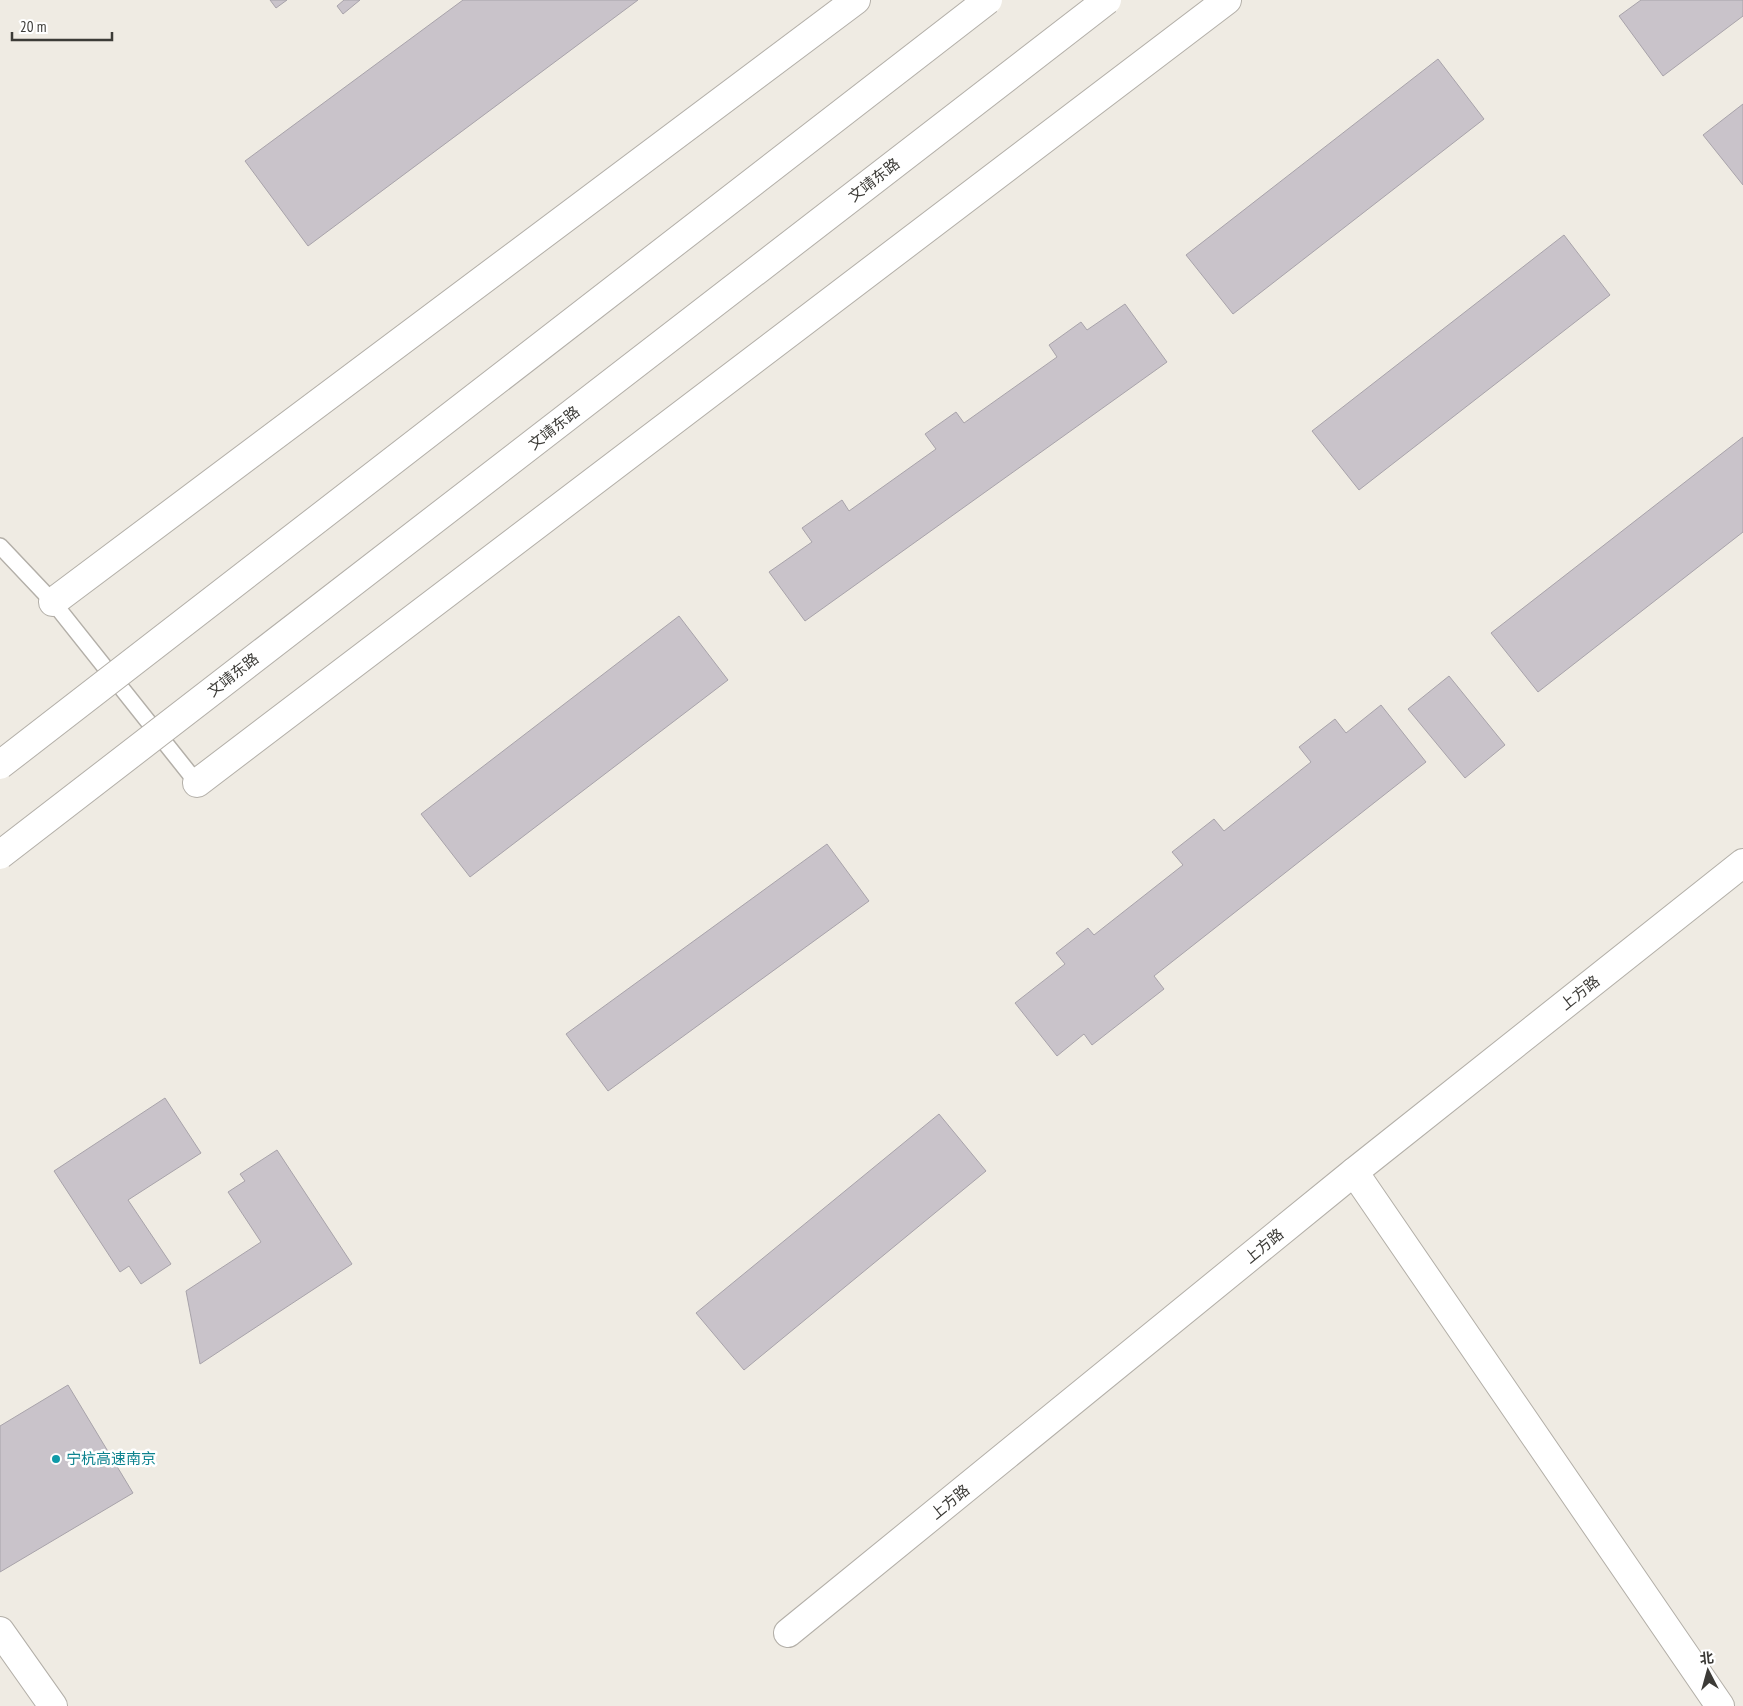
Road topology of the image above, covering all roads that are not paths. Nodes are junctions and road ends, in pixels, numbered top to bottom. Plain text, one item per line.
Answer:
1 (988, 0) edge
2 (1107, 0) edge
3 (1227, 0) edge
4 (842, 4) edge
5 (0, 546) edge
6 (53, 602) junction
7 (0, 765) edge
8 (197, 783) joint
9 (0, 855) edge
10 (1743, 863) edge
11 (1354, 1172) junction
12 (0, 1631) edge
13 (788, 1633) dead end
14 (53, 1706) edge
15 (1720, 1706) edge

1 - 7 main road, bridge
2 - 9 main road, 文靖东路, bridge
3 - 8 main road
4 - 6 main road
5 - 6 lane
6 - 8 lane
10 - 11 main road, 上方路
11 - 13 main road, 上方路
11 - 15 main road
12 - 14 main road

